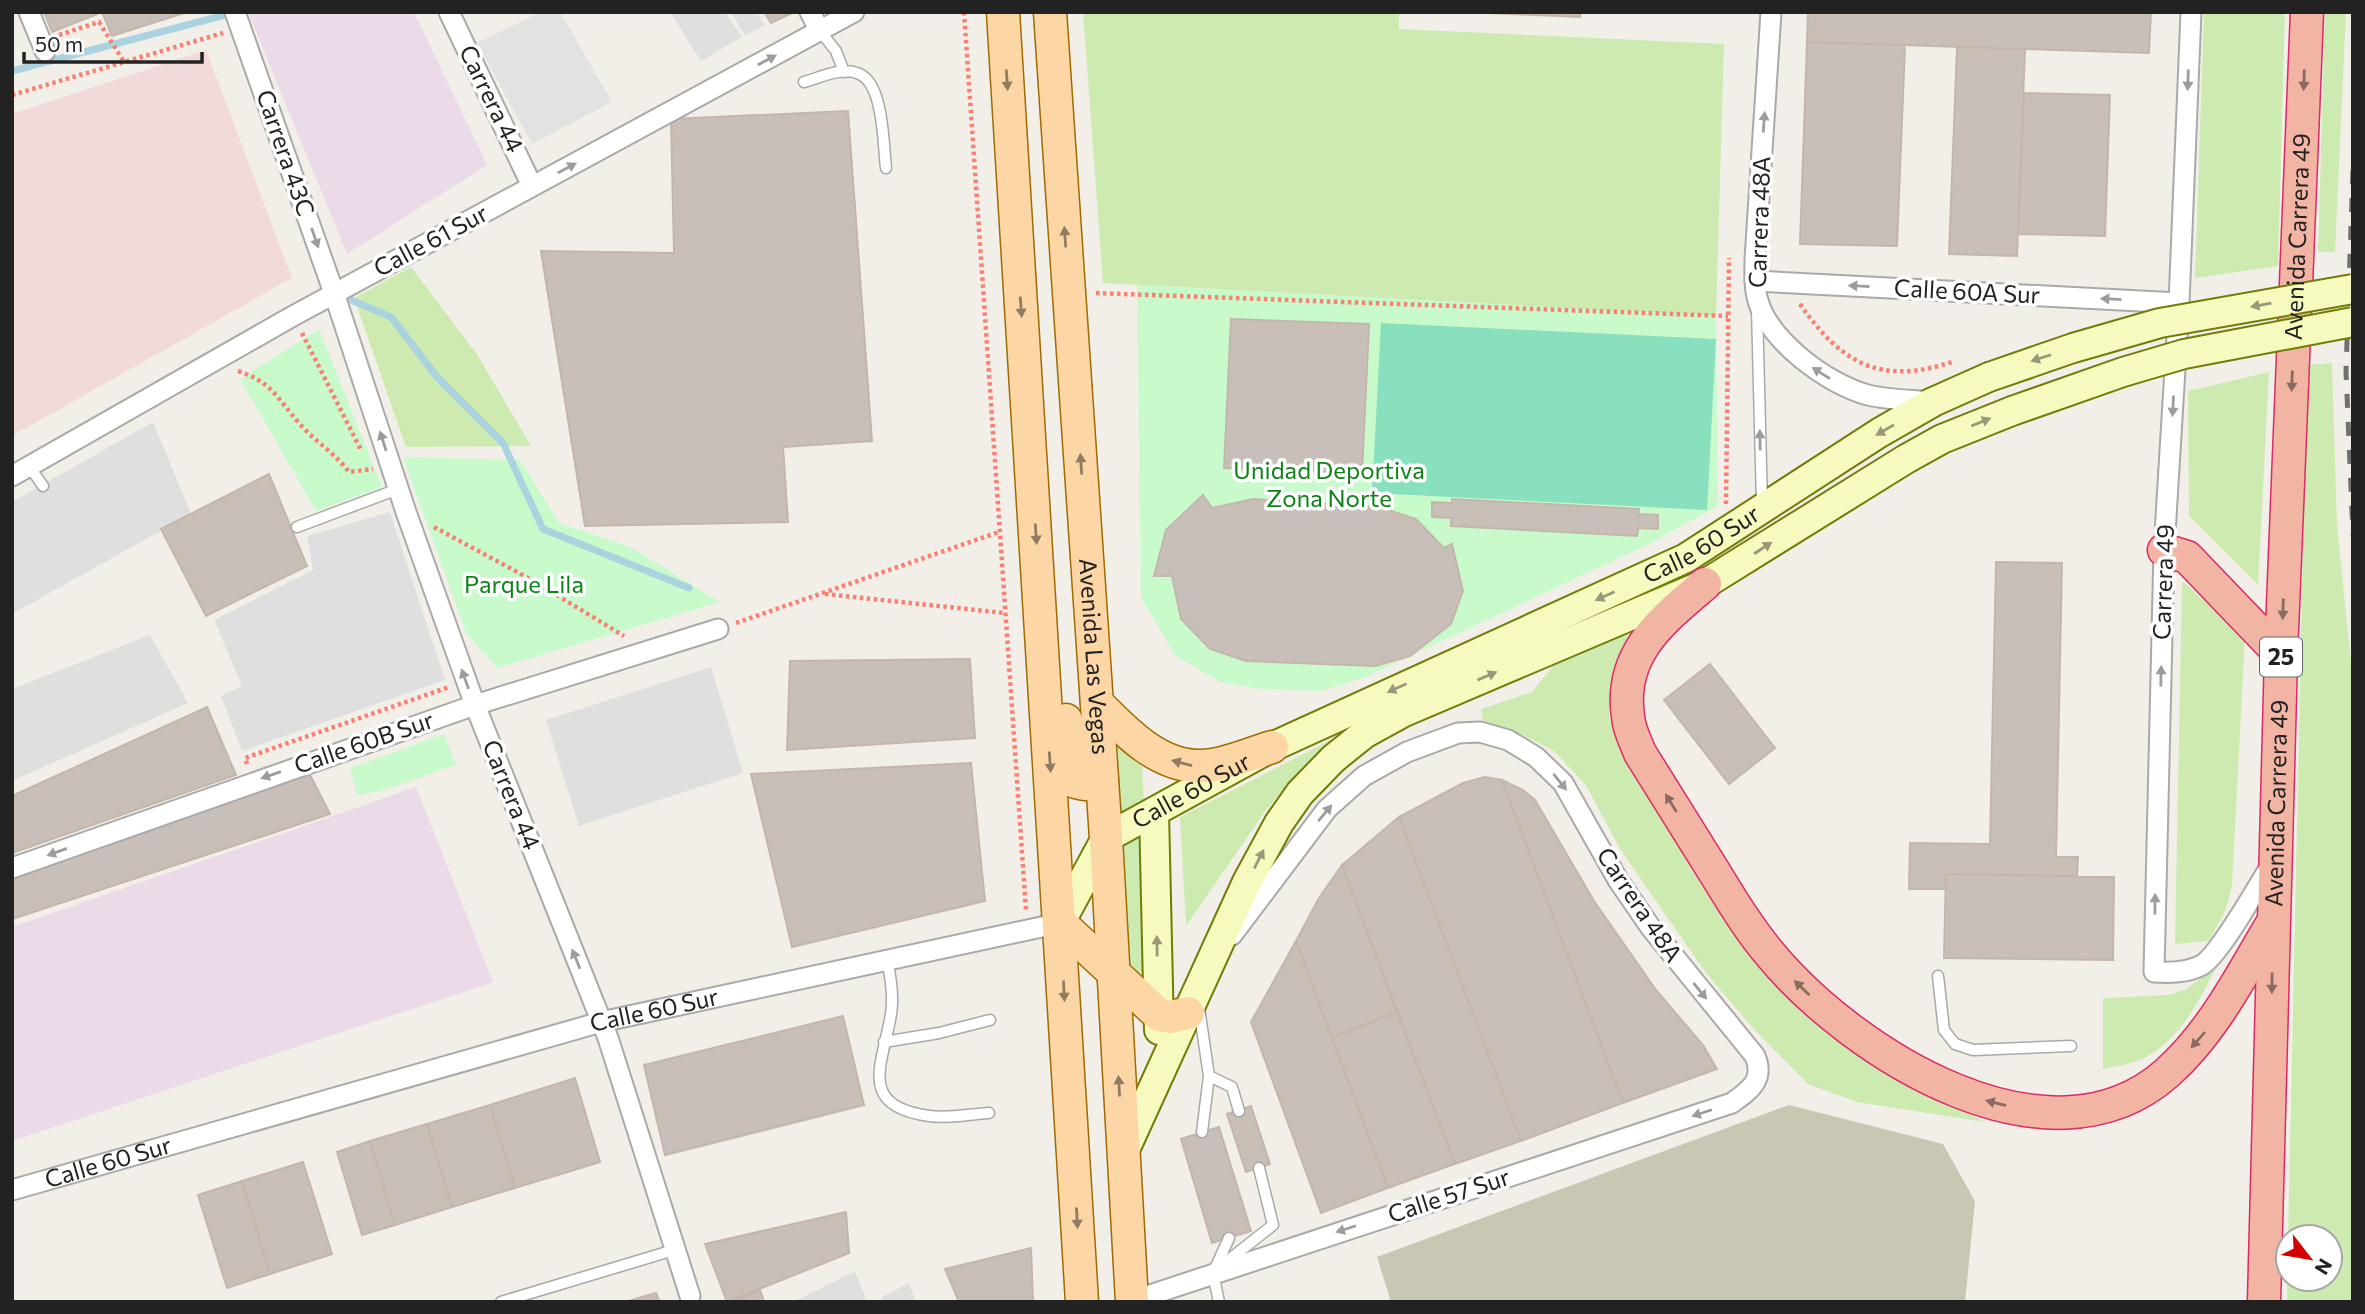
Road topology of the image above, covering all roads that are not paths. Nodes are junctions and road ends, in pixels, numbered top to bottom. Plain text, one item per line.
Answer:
1 (29, 12) edge
2 (449, 12) edge
3 (810, 12) edge
4 (854, 12) edge
5 (1003, 12) edge
6 (1050, 12) edge
7 (1771, 12) edge
8 (2191, 12) edge
9 (2307, 12) edge
10 (238, 20) edge
11 (820, 31) junction
12 (43, 46) road end
13 (844, 72) junction
14 (804, 82) dead end
15 (886, 168) dead end
16 (533, 186) junction
17 (2353, 289) edge
18 (1756, 290) junction
19 (334, 293) junction
20 (2179, 303) junction
21 (2353, 322) edge
22 (1933, 402) junction
23 (29, 466) junction
24 (12, 476) edge
25 (43, 486) dead end
26 (398, 489) junction
27 (1762, 508) junction
28 (297, 527) dead end
29 (2164, 550) junction
30 (1705, 584) junction
31 (1041, 625) junction
32 (718, 629) road end
33 (2281, 655) junction
34 (1097, 703) junction
35 (475, 705) junction
36 (1508, 740) joint
37 (1272, 747) junction
38 (1102, 782) junction
39 (1154, 812) junction
40 (1106, 838) junction
41 (2276, 858) junction
42 (12, 868) edge
43 (2273, 920) junction
44 (1060, 923) junction
45 (887, 960) junction
46 (1210, 965) junction
47 (1113, 972) junction
48 (1938, 976) dead end
49 (1181, 1006) junction
50 (990, 1020) dead end
51 (601, 1022) junction
52 (884, 1042) junction
53 (2071, 1046) dead end
54 (1209, 1076) junction
55 (1757, 1078) joint
56 (1239, 1111) dead end
57 (989, 1113) dead end
58 (1202, 1132) dead end
59 (1123, 1154) junction
60 (1259, 1168) dead end
61 (12, 1190) edge
62 (1229, 1238) dead end
63 (674, 1250) junction
64 (1213, 1273) junction
65 (690, 1296) dead end
66 (1132, 1301) edge
67 (501, 1302) edge
68 (1082, 1302) edge
69 (1219, 1302) edge
70 (2264, 1302) edge

1 - 12 street
2 - 16 street, Carrera 44
3 - 11 street
4 - 11 street, Calle 61 Sur
5 -> 31 main road, Avenida Las Vegas
34 -> 6 main road, Avenida Las Vegas
18 -> 7 street, Carrera 48A
8 -> 20 street, Carrera 49
9 -> 33 highway, Avenida Carrera 49 / 25
10 -> 19 street, Carrera 43C
11 - 13 lane
16 -> 11 street, Calle 61 Sur
13 - 14 lane
13 - 15 lane
16 - 19 street, Calle 61 Sur
17 -> 22 main road, Calle 60 Sur, bridge
20 -> 18 street, Calle 60A Sur
22 -> 18 street, Carrera 48A
27 -> 18 lane
19 - 23 street, Calle 61 Sur
26 -> 19 street, Carrera 44
20 -> 29 street, Carrera 49
30 -> 21 main road, Calle 60 Sur, bridge
22 -> 27 main road, Calle 60 Sur
23 - 24 street, Calle 61 Sur
23 - 25 lane
26 - 28 lane
35 -> 26 street, Carrera 44
27 -> 37 main road, Calle 60 Sur
29 - 33 highway
41 -> 29 street, Carrera 49
43 -> 30 highway
46 -> 30 main road, Calle 60 Sur
31 - 38 main road
31 -> 44 main road, Avenida Las Vegas
32 - 35 street, Calle 60B Sur
33 - 41 highway, Avenida Carrera 49 / 25
37 -> 34 main road
34 - 38 main road, Avenida Las Vegas
35 -> 42 street, Calle 60B Sur
51 -> 35 street, Carrera 44
46 -> 36 street, Calle 60 Sur
36 -> 55 street, Carrera 48A
37 - 39 main road, Calle 60 Sur
38 - 40 main road, Avenida Las Vegas
39 - 40 main road, Calle 60 Sur
49 -> 39 main road
40 - 44 main road, Calle 60 Sur
40 - 47 main road, Avenida Las Vegas
41 - 43 highway, Avenida Carrera 49 / 25
43 -> 70 highway, Avenida Carrera 49 / 25
44 - 45 street, Calle 60 Sur
44 - 47 main road
44 -> 68 main road, Avenida Las Vegas
45 - 51 street, Calle 60 Sur
45 - 52 lane
46 - 49 main road, Calle 60 Sur
47 - 49 main road
59 -> 47 main road, Avenida Las Vegas
48 - 53 lane
49 - 54 lane
49 - 59 main road
50 - 52 lane
51 - 61 street, Calle 60 Sur
51 - 63 street, Carrera 44
52 - 57 lane
54 - 56 lane
54 - 58 lane
55 -> 64 street, Calle 57 Sur
59 - 66 main road, Avenida Las Vegas
60 - 64 lane
62 - 64 lane
63 - 65 street, Carrera 44
63 - 67 lane
64 - 66 street, Calle 57 Sur
64 - 69 lane

